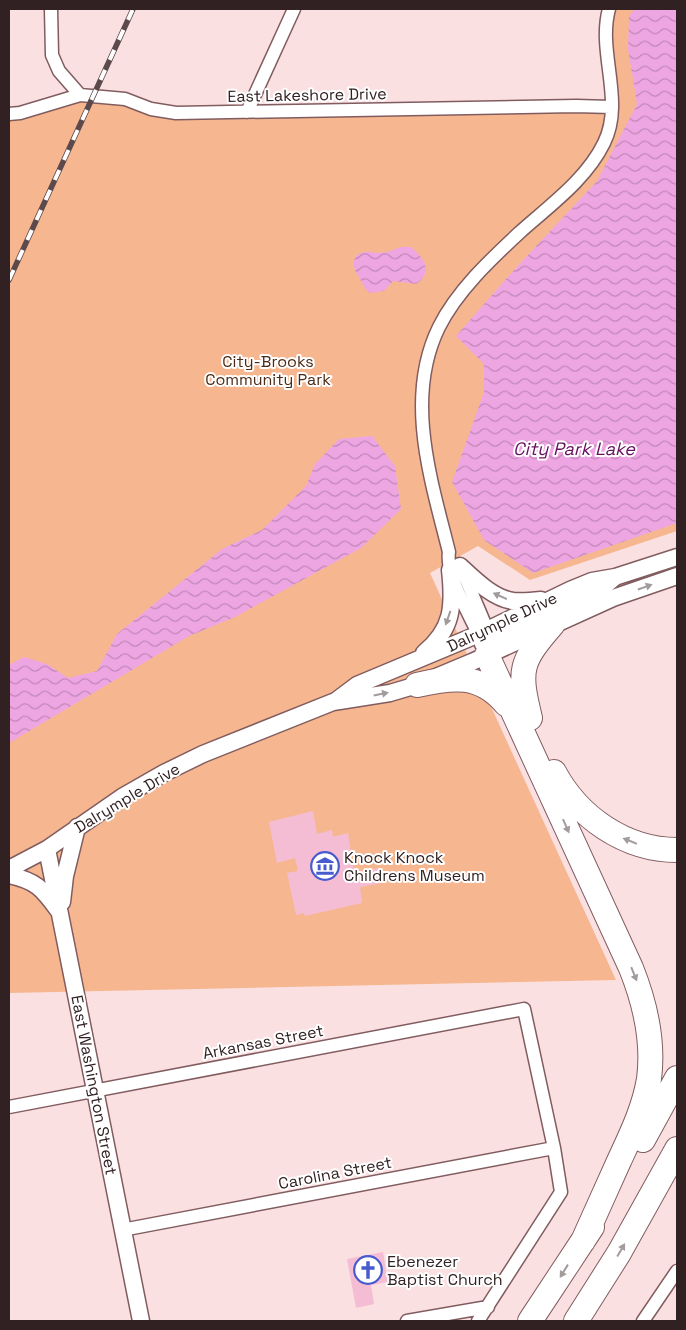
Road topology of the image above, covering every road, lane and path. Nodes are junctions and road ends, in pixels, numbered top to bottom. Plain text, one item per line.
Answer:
1 (51, 9) edge
2 (294, 9) edge
3 (609, 9) edge
4 (80, 95) junction
5 (611, 107) junction
6 (247, 112) junction
7 (9, 114) edge
8 (677, 557) edge
9 (455, 568) junction
10 (677, 576) edge
11 (615, 577) junction
12 (548, 600) junction
13 (553, 624) junction
14 (487, 642) junction
15 (415, 673) junction
16 (333, 702) junction
17 (522, 716) junction
18 (77, 826) junction
19 (47, 849) junction
20 (677, 850) edge
21 (9, 869) edge
22 (9, 874) edge
23 (60, 914) junction
24 (677, 1078) edge
25 (94, 1090) junction
26 (9, 1107) edge
27 (554, 1148) junction
28 (677, 1149) edge
29 (122, 1230) junction
30 (583, 1241) junction
31 (677, 1271) edge
32 (488, 1307) junction
33 (140, 1321) edge
34 (407, 1321) edge
35 (478, 1321) edge
36 (530, 1321) edge
37 (576, 1321) edge
38 (643, 1321) edge

1 - 4 street
2 - 6 street
3 - 5 street
4 - 6 street, East Lakeshore Drive
4 - 7 street, East Lakeshore Drive
5 - 6 street, East Lakeshore Drive
5 - 9 street
8 - 11 street, Dalrymple Drive
12 -> 9 street
9 - 14 street
9 -> 15 street
13 -> 10 street, Dalrymple Drive
11 - 12 street, Dalrymple Drive
11 - 14 street
12 - 14 street, Dalrymple Drive
13 - 14 street, Dalrymple Drive
13 - 17 highway
14 - 15 street, Dalrymple Drive
14 - 15 street, Dalrymple Drive
14 - 17 highway
15 - 16 street, Dalrymple Drive
16 -> 15 street, Dalrymple Drive
15 - 17 highway
16 - 18 street, Dalrymple Drive
20 -> 17 highway
17 -> 30 highway
18 - 19 street, Dalrymple Drive
18 - 23 street
19 - 21 street, Dalrymple Drive
19 - 23 street, East Washington Street
22 - 23 street
23 - 25 street, East Washington Street
24 - 30 highway
25 - 26 street, Arkansas Street
25 - 27 street, Arkansas Street
25 - 29 street, East Washington Street
27 - 29 street, Carolina Street
27 - 32 street
37 -> 28 highway
29 - 33 street, East Washington Street
30 -> 36 highway
31 - 38 street
32 - 34 street
32 - 35 street

